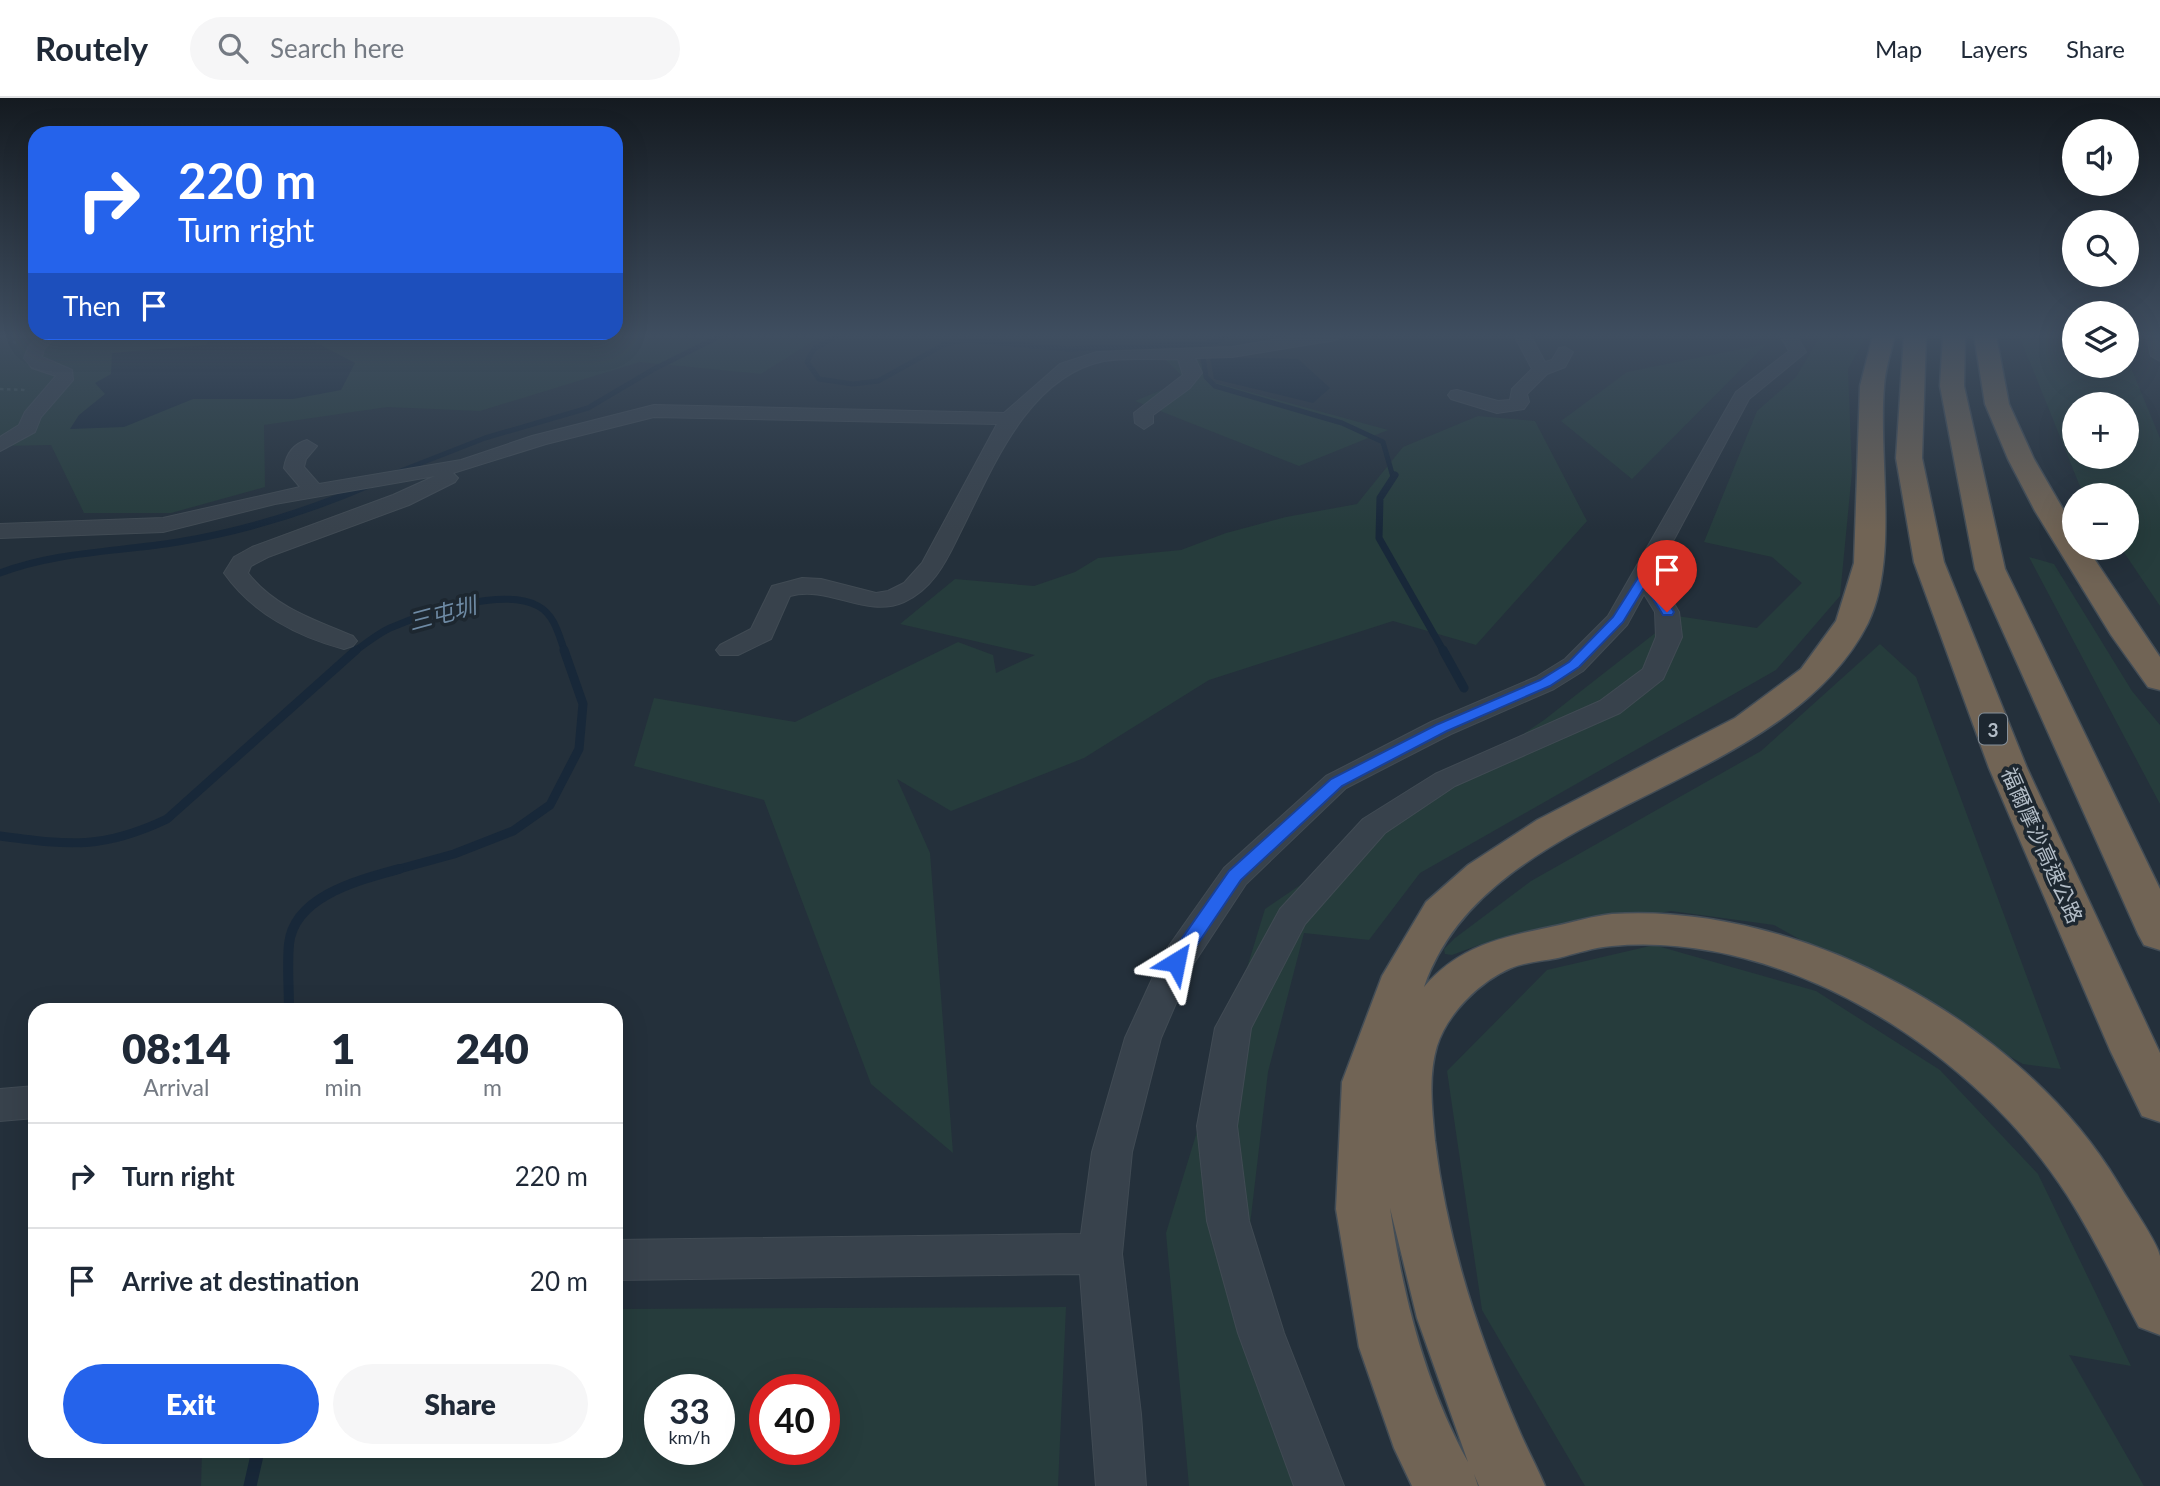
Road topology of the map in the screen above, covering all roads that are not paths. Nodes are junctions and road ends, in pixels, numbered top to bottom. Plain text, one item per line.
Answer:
1 (46, 400) edge
2 (1030, 400) edge
3 (1159, 400) edge
4 (1476, 400) edge
5 (1520, 400) edge
6 (1740, 400) edge
7 (1872, 400) edge
8 (1912, 400) edge
9 (1954, 400) edge
10 (1996, 400) edge
11 (1009, 419) junction
12 (1144, 423) dead end
13 (0, 445) edge
14 (307, 446) dead end
15 (466, 465) junction
16 (314, 491) junction
17 (0, 531) edge
18 (1645, 575) junction
19 (344, 641) dead end
20 (729, 649) dead end
21 (2160, 680) edge
22 (2160, 934) edge
23 (2160, 1101) edge
24 (28, 1103) edge
25 (0, 1105) edge
26 (1100, 1254) junction
27 (623, 1260) edge
28 (2160, 1308) edge
29 (1121, 1486) edge
30 (1318, 1486) edge
31 (1446, 1486) edge
32 (1513, 1486) edge

1 - 13 street
2 - 11 street
3 - 12 street
4 - 5 street
6 - 18 street
7 - 31 highway
8 - 23 highway, 福爾摩沙高速公路 / 3
9 - 22 highway
10 - 21 highway
11 - 15 street
11 - 20 street
14 - 16 street
15 - 16 street
15 - 19 street
16 - 17 street
18 - 26 street
18 - 30 street
24 - 25 street
26 - 27 street
26 - 29 street
28 - 32 highway

